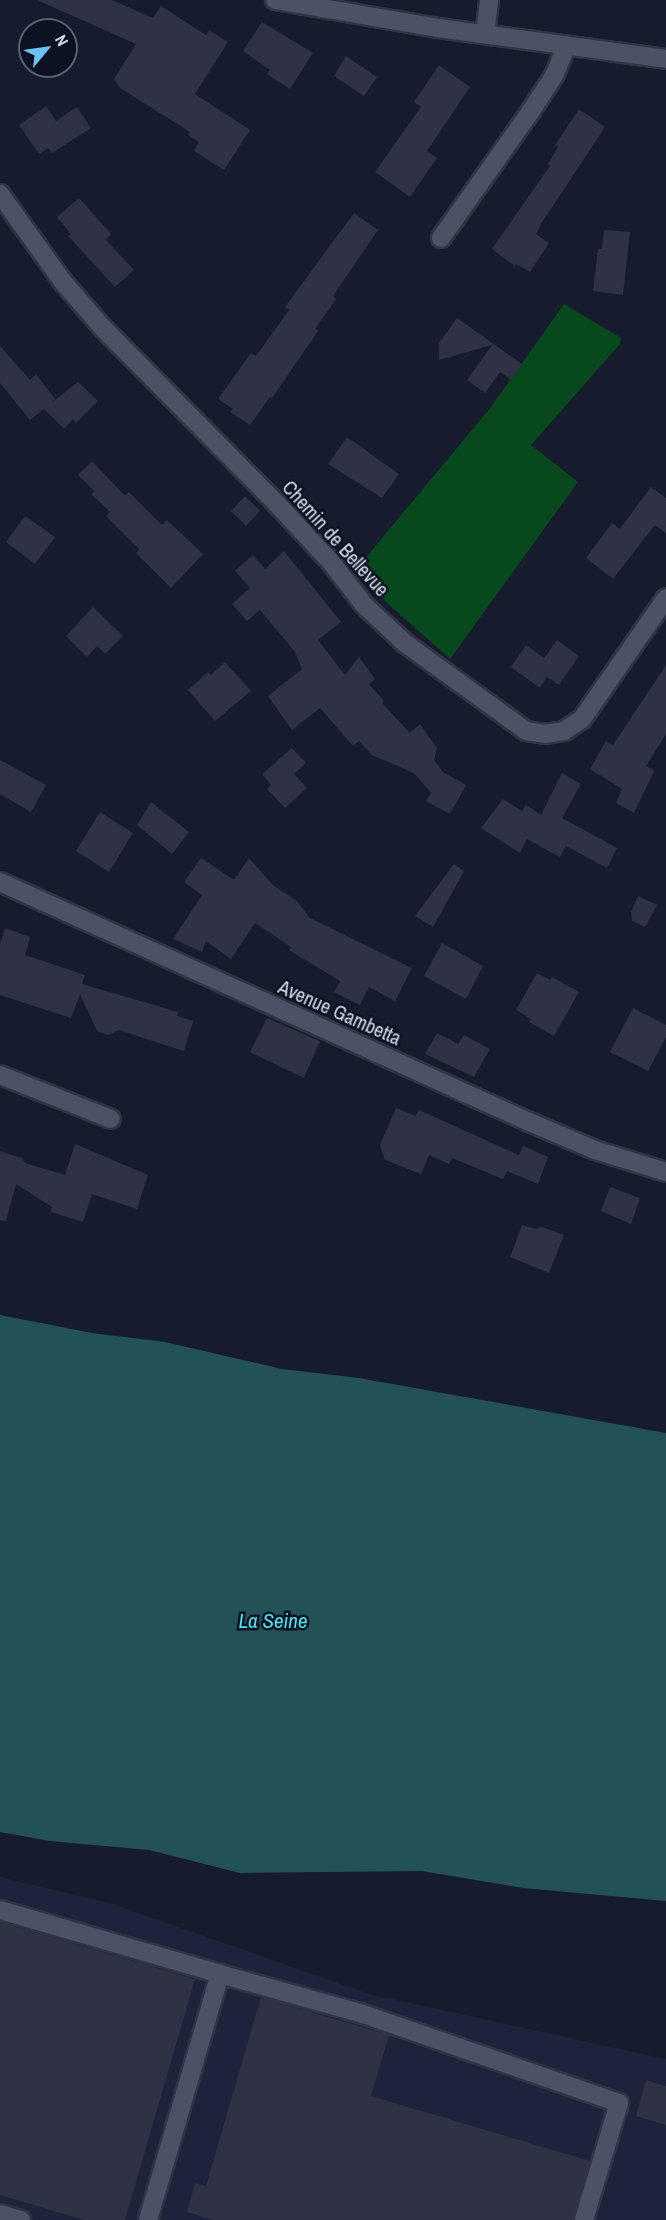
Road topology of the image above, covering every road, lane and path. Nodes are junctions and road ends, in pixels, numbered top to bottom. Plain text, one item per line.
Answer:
1 (276, 0) edge
2 (489, 0) edge
3 (485, 34) junction
4 (567, 45) junction
5 (666, 59) edge
6 (0, 194) edge
7 (441, 238) dead end
8 (666, 598) edge
9 (0, 882) edge
10 (0, 1075) edge
11 (111, 1119) dead end
12 (666, 1172) edge
13 (0, 1910) edge
14 (220, 1974) junction
15 (0, 2214) edge
16 (21, 2220) edge
17 (148, 2220) edge
18 (585, 2220) edge

1 - 3 street
2 - 3 street
3 - 4 street
4 - 5 street
4 - 7 street
6 - 8 street, Chemin de Bellevue
9 - 12 street, Avenue Gambetta
10 - 11 street
13 - 14 street
14 - 17 street
14 - 18 street
15 - 16 street

